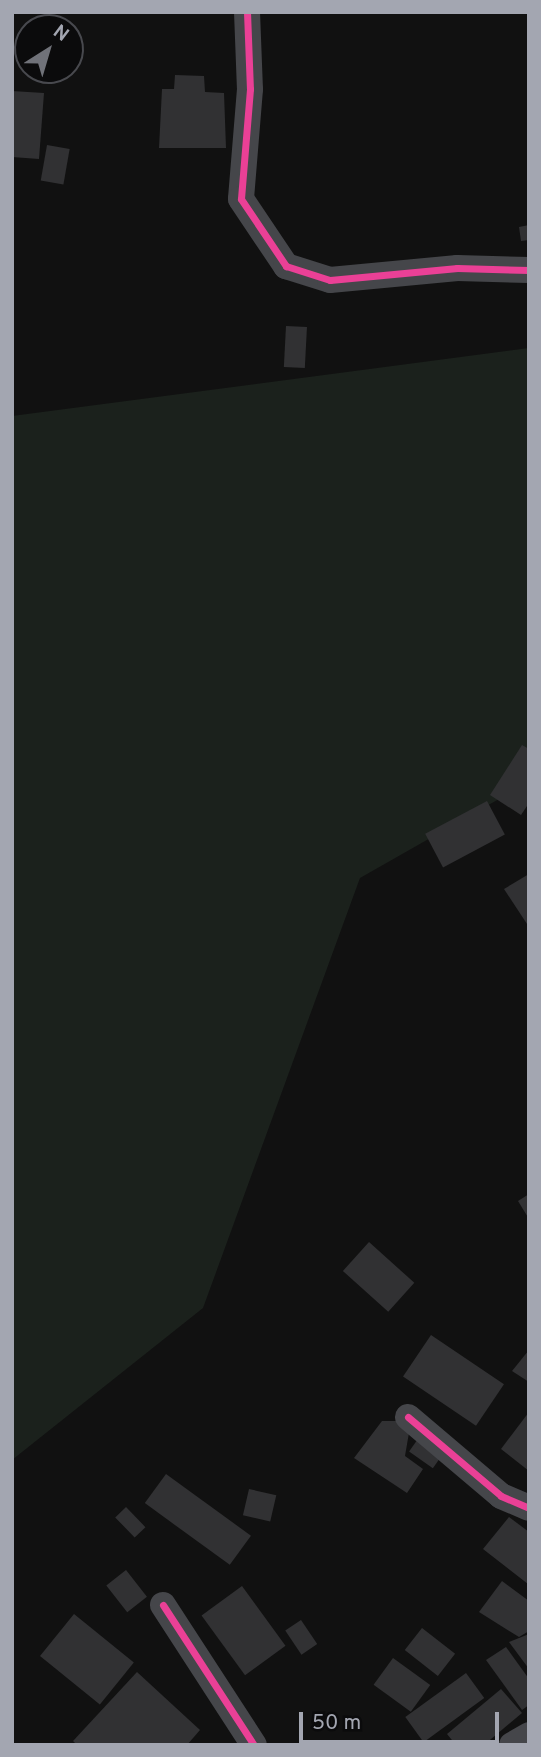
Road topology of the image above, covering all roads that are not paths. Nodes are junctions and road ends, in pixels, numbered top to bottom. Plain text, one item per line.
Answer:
1 (247, 12) edge
2 (529, 270) edge
3 (408, 1416) dead end
4 (529, 1508) edge
5 (163, 1605) dead end
6 (529, 1735) edge
7 (254, 1745) edge
8 (512, 1745) edge

1 - 2 street
3 - 4 street
5 - 7 street
6 - 8 street

